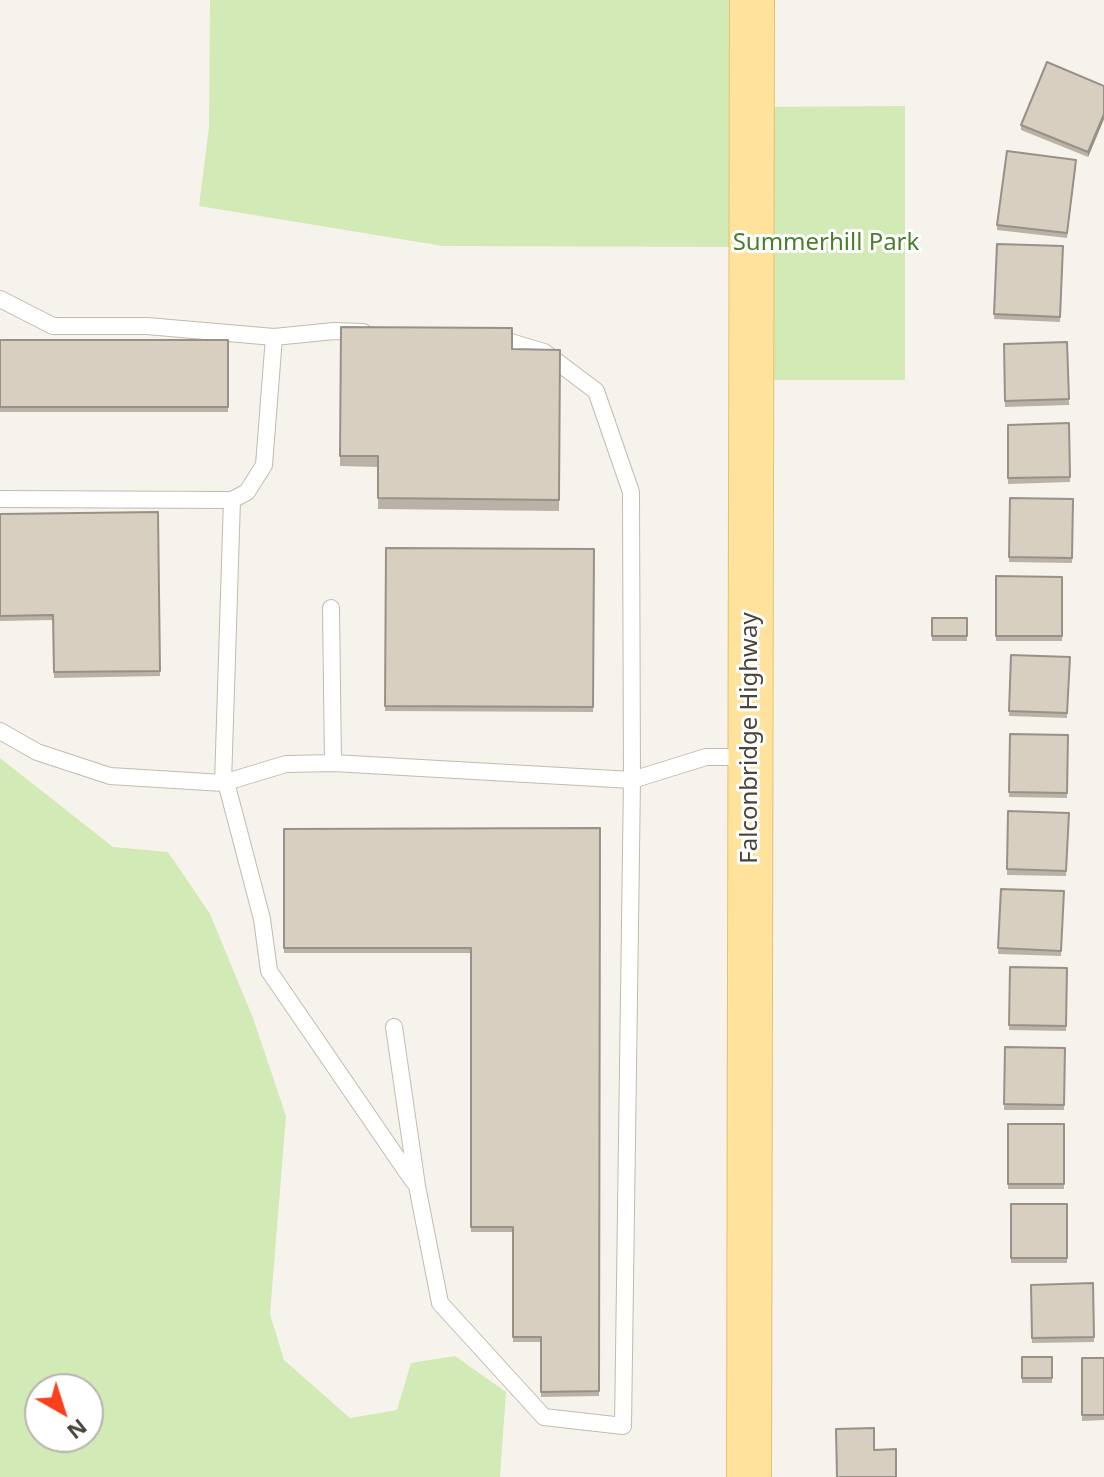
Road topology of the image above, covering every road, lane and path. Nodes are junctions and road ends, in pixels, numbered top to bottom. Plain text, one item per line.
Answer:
1 (752, 0) edge
2 (0, 299) edge
3 (378, 333) edge
4 (274, 337) junction
5 (480, 337) edge
6 (0, 499) edge
7 (232, 500) junction
8 (331, 608) dead end
9 (0, 731) edge
10 (750, 757) junction
11 (333, 763) junction
12 (632, 780) junction
13 (225, 783) junction
14 (394, 1027) dead end
15 (417, 1186) junction
16 (749, 1477) edge

1 - 10 main road, Falconbridge Highway
2 - 4 lane
3 - 4 lane
4 - 7 lane
5 - 12 lane
6 - 7 lane
7 - 13 lane
8 - 11 lane
9 - 13 lane
10 - 12 lane
10 - 16 main road, Falconbridge Highway
11 - 12 lane
11 - 13 lane
12 - 15 lane
13 - 15 lane
14 - 15 lane

